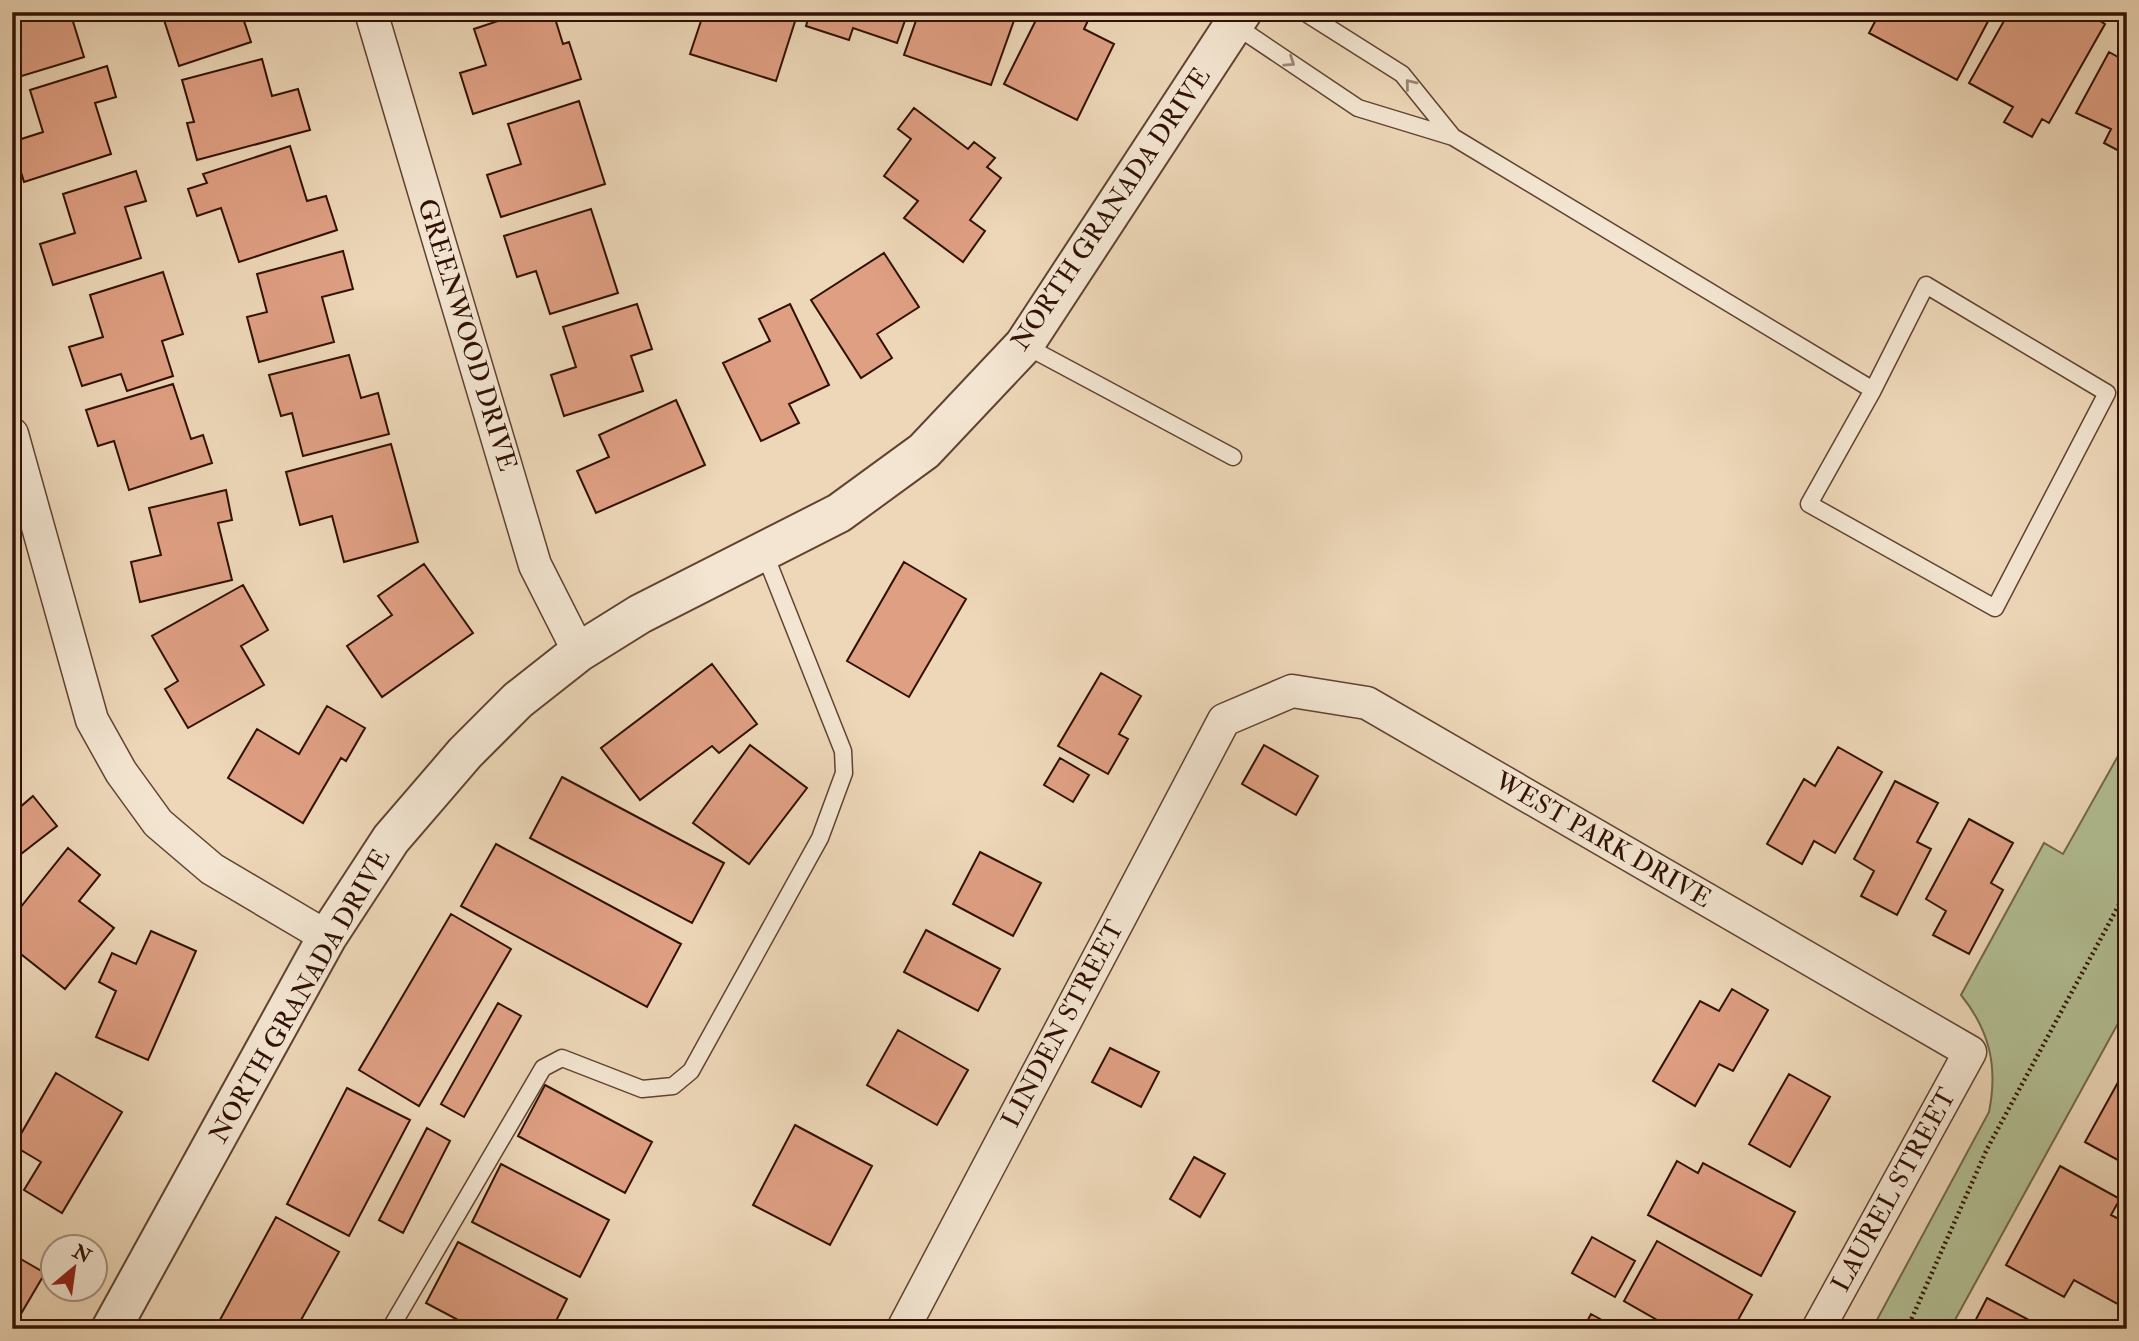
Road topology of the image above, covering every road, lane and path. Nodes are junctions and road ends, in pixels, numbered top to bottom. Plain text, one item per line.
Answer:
1 (371, 12) edge
2 (1304, 12) edge
3 (1237, 18) edge
4 (1453, 137) junction
5 (1024, 345) junction
6 (1873, 390) junction
7 (12, 434) edge
8 (1233, 457) dead end
9 (764, 552) junction
10 (579, 652) junction
11 (1224, 720) joint
12 (2127, 890) edge
13 (327, 937) junction
14 (1970, 1052) joint
15 (111, 1329) edge
16 (390, 1329) edge
17 (902, 1329) edge
18 (1818, 1329) edge
19 (1907, 1329) edge

1 - 10 street, GREENWOOD DRIVE
4 -> 2 lane
3 -> 4 lane
3 - 5 street, NORTH GRANADA DRIVE
4 - 6 lane
5 - 8 lane
5 - 9 street, NORTH GRANADA DRIVE
6 - 6 lane
7 - 13 street
9 - 10 street, NORTH GRANADA DRIVE
9 - 16 lane
10 - 13 street, NORTH GRANADA DRIVE
11 - 14 street, WEST PARK DRIVE
11 - 17 street, LINDEN STREET
12 - 19 path
13 - 15 street, NORTH GRANADA DRIVE
14 - 18 street, LAUREL STREET

